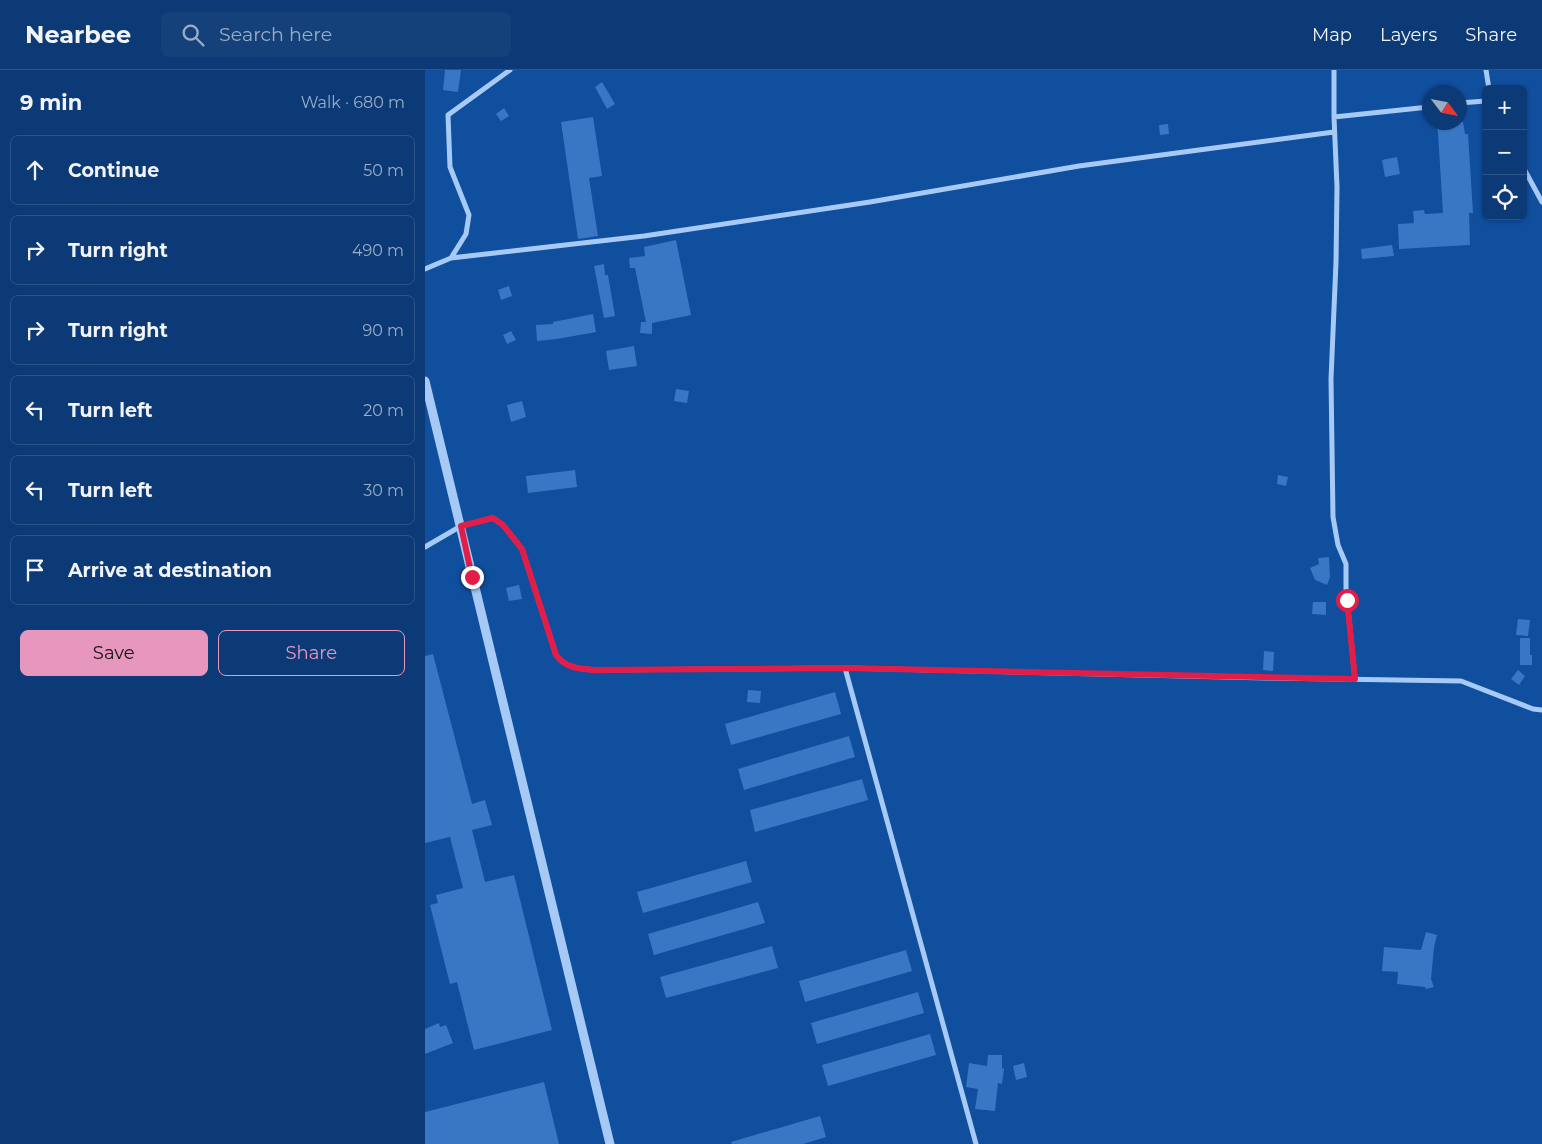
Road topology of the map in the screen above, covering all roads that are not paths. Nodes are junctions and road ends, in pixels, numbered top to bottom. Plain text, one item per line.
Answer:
1 (510, 70) edge
2 (1334, 70) edge
3 (1486, 70) edge
4 (1488, 85) edge
5 (1482, 101) edge
6 (1467, 103) edge
7 (1422, 108) edge
8 (1334, 117) junction
9 (1335, 132) junction
10 (1527, 175) edge
11 (1542, 202) edge
12 (451, 258) junction
13 (425, 269) edge
14 (425, 380) edge
15 (461, 526) junction
16 (425, 547) edge
17 (845, 668) junction
18 (1355, 679) junction
19 (1542, 710) edge
20 (610, 1144) edge
21 (976, 1144) edge

1 - 12 street
2 - 8 street
3 - 4 street
5 - 6 street
7 - 8 street
8 - 9 street
9 - 12 street
9 - 18 street
10 - 11 street
12 - 13 street
14 - 15 street
15 - 16 street
15 - 17 street
15 - 20 street
17 - 18 street
17 - 21 street
18 - 19 street

